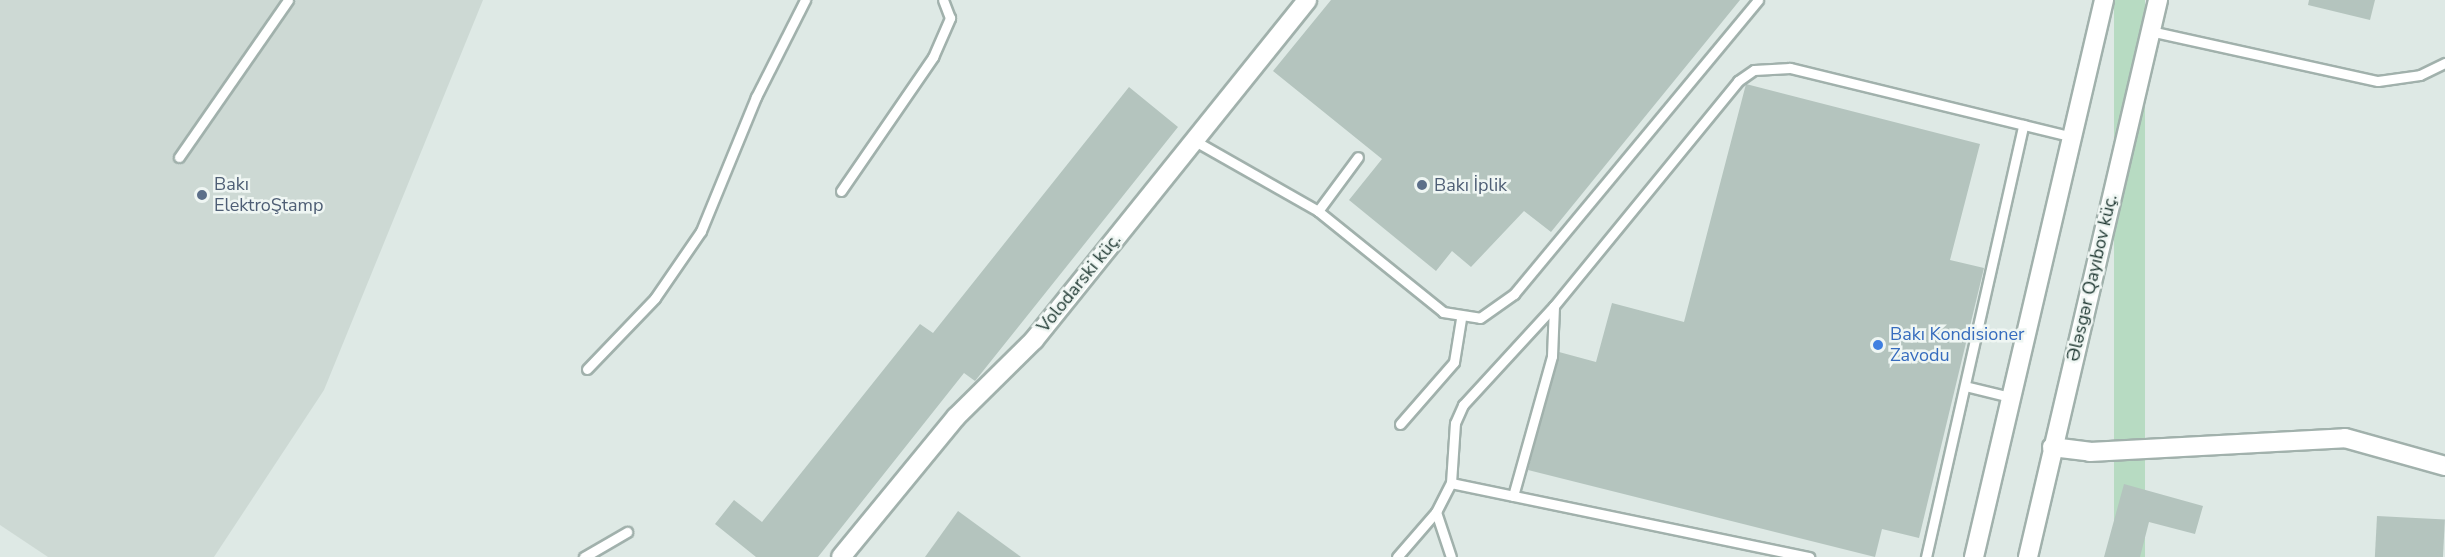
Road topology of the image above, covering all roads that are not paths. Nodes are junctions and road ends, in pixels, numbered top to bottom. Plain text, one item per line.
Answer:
1 (288, 0) edge
2 (805, 0) edge
3 (943, 0) edge
4 (1307, 0) edge
5 (1758, 0) edge
6 (2104, 0) edge
7 (2158, 0) edge
8 (2150, 31) junction
9 (2445, 63) edge
10 (2023, 125) junction
11 (2072, 137) junction
12 (1195, 141) junction
13 (179, 157) dead end
14 (1358, 157) dead end
15 (841, 191) dead end
16 (1318, 211) junction
17 (1554, 306) junction
18 (1461, 319) junction
19 (587, 369) dead end
20 (1965, 386) junction
21 (2010, 397) junction
22 (1400, 424) dead end
23 (2052, 447) junction
24 (2445, 466) edge
25 (1451, 483) junction
26 (1512, 496) junction
27 (1436, 512) junction
28 (627, 532) dead end
29 (584, 557) edge
30 (841, 557) edge
31 (1397, 557) edge
32 (1451, 557) edge
33 (1809, 557) edge
34 (1926, 557) edge
35 (1974, 557) edge
36 (2028, 557) edge

1 - 13 lane
2 - 19 lane
3 - 15 lane
4 - 12 main road, Volodarski küç.
5 - 18 lane
6 - 11 main road
7 - 8 main road, Ələsgər Qayıbov küç.
8 - 9 lane
8 - 23 main road, Ələsgər Qayıbov küç.
10 - 11 lane
10 - 17 lane
10 - 20 lane
11 - 21 main road
12 - 16 lane
12 - 30 main road, Volodarski küç.
14 - 16 lane
16 - 18 lane
17 - 25 lane
17 - 26 lane
18 - 22 lane
20 - 21 lane
20 - 34 lane
21 - 35 main road
23 - 24 main road
23 - 36 main road, Ələsgər Qayıbov küç.
25 - 26 lane
25 - 27 lane
26 - 33 lane
27 - 31 lane
27 - 32 lane
28 - 29 lane

